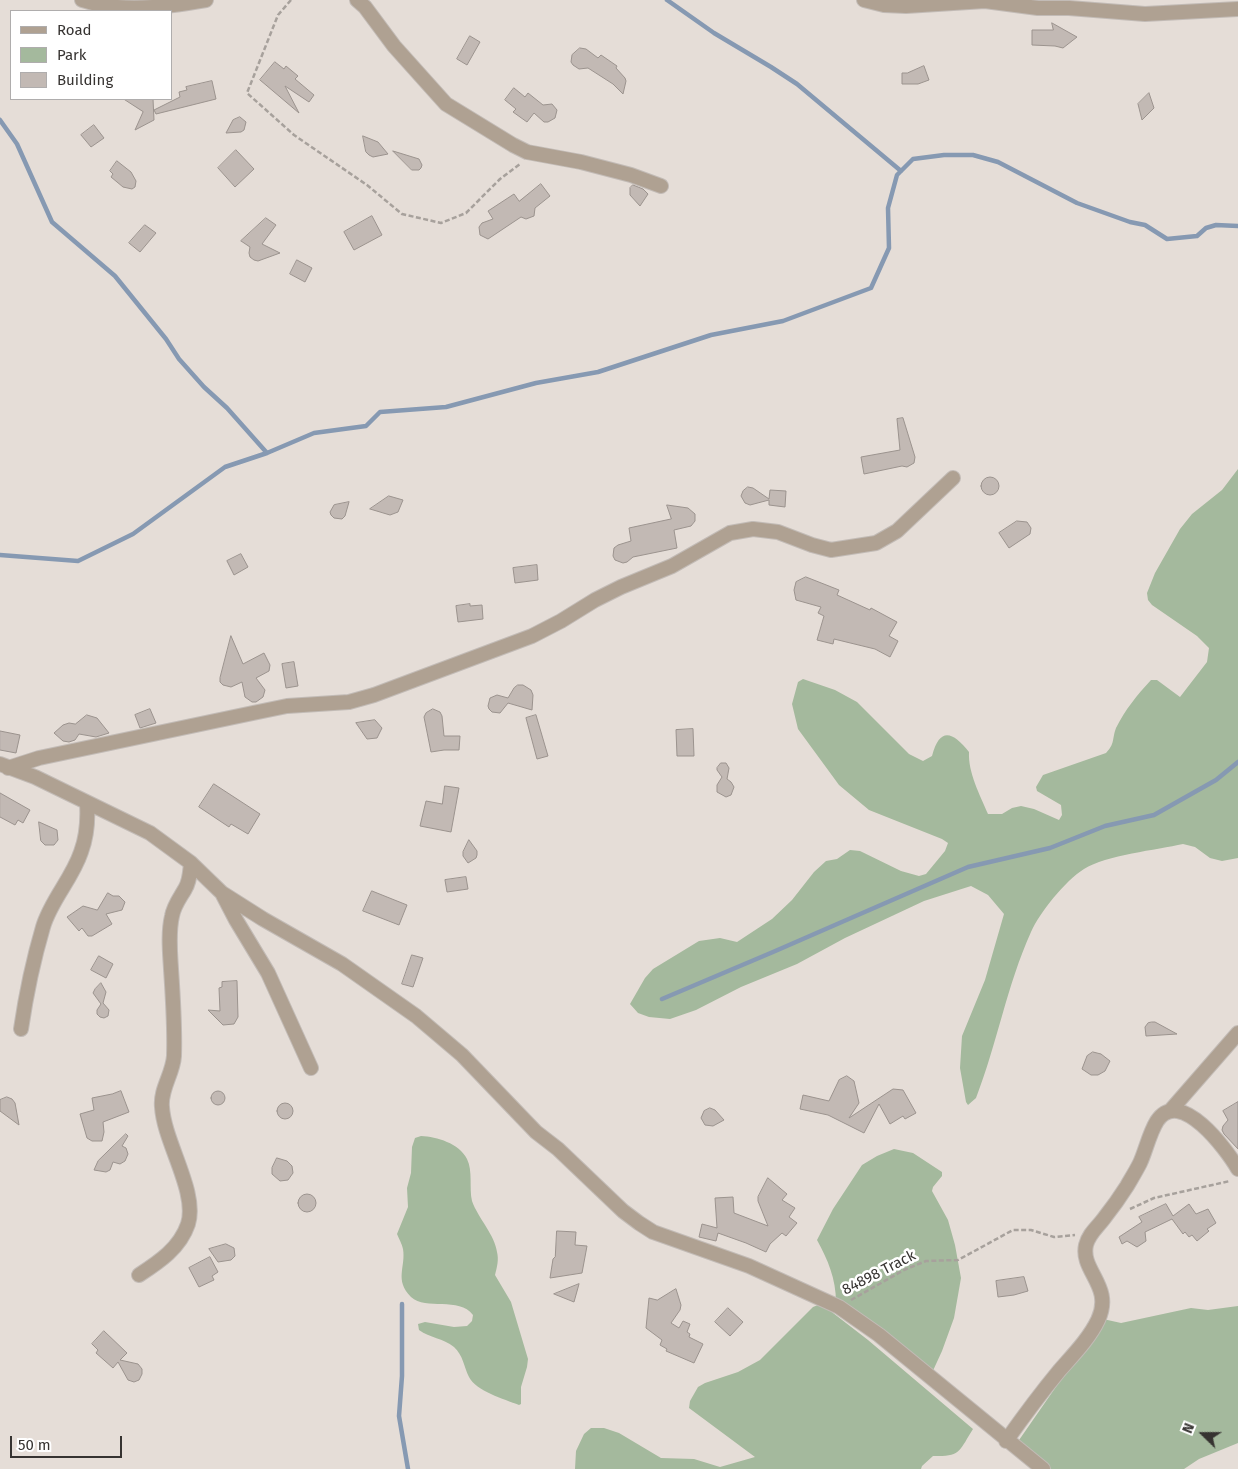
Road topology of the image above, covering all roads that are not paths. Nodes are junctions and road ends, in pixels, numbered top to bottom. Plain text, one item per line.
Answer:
1 (82, 0) edge
2 (206, 0) edge
3 (357, 0) edge
4 (864, 0) edge
5 (1238, 9) edge
6 (661, 186) dead end
7 (953, 478) dead end
8 (4, 766) edge
9 (87, 803) junction
10 (191, 863) junction
11 (222, 893) junction
12 (21, 1029) dead end
13 (1238, 1033) edge
14 (311, 1068) dead end
15 (1170, 1111) junction
16 (1238, 1169) edge
17 (139, 1275) dead end
18 (1006, 1441) junction
19 (1043, 1469) edge

1 - 2 street
3 - 6 street
4 - 5 street
7 - 8 street
8 - 9 street
9 - 10 street
9 - 12 street
10 - 11 street
10 - 17 street
11 - 14 street
11 - 18 street
13 - 15 street
15 - 16 street
15 - 18 street
18 - 19 street

